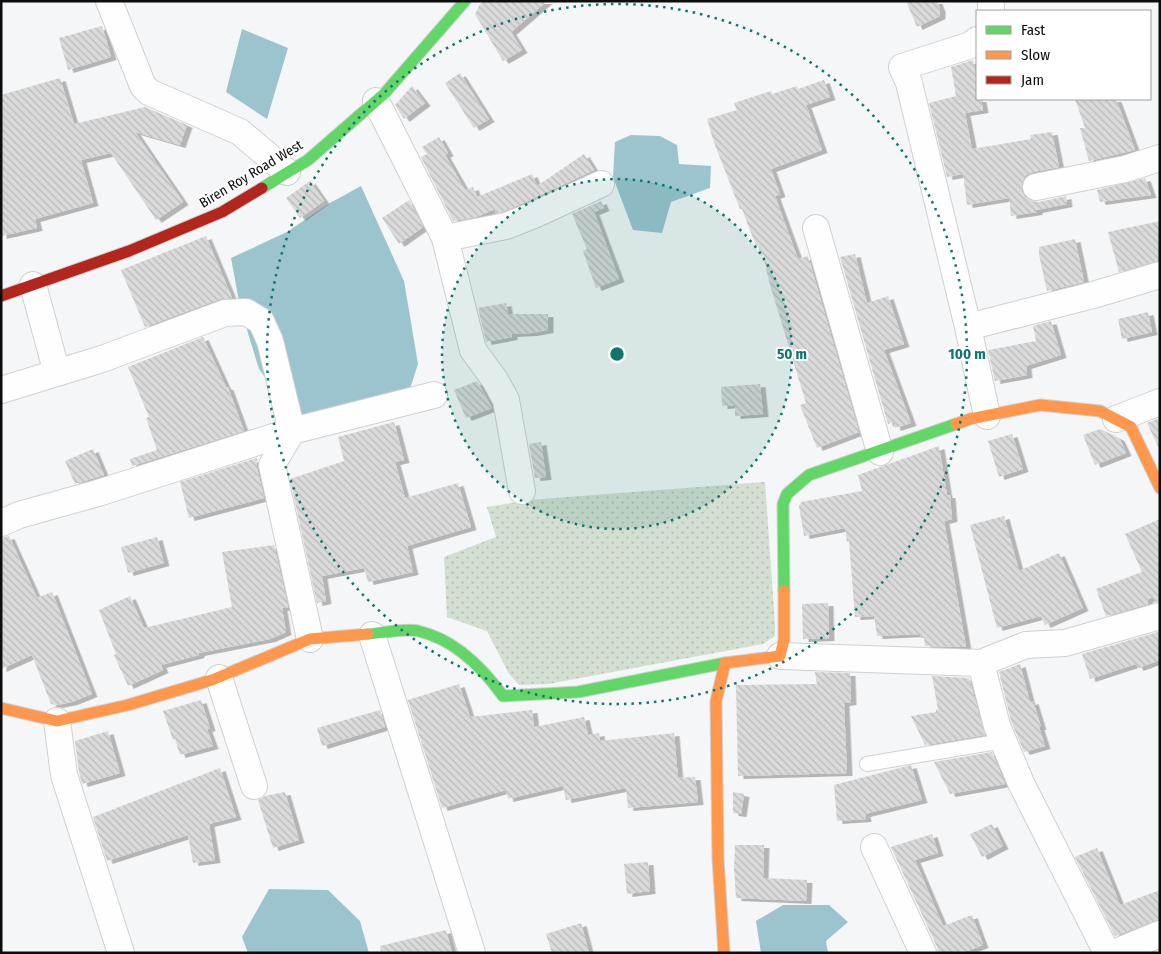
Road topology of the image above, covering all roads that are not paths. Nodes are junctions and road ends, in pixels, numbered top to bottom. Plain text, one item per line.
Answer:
1 (109, 1) edge
2 (466, 1) edge
3 (976, 41) edge
4 (376, 101) junction
5 (1160, 158) edge
6 (287, 172) junction
7 (601, 184) dead end
8 (1036, 187) dead end
9 (816, 228) dead end
10 (445, 238) junction
11 (1160, 274) edge
12 (33, 285) junction
13 (1, 296) edge
14 (968, 327) junction
15 (57, 373) junction
16 (1, 390) edge
17 (434, 395) dead end
18 (1160, 402) edge
19 (987, 416) junction
20 (1116, 419) junction
21 (292, 431) junction
22 (880, 452) junction
23 (1160, 488) edge
24 (522, 491) dead end
25 (1, 523) edge
26 (1160, 616) edge
27 (372, 635) junction
28 (310, 639) junction
29 (780, 656) junction
30 (725, 663) junction
31 (981, 663) junction
32 (219, 678) junction
33 (1, 708) edge
34 (57, 721) junction
35 (1003, 741) junction
36 (866, 764) dead end
37 (254, 786) dead end
38 (874, 847) dead end
39 (1160, 934) edge
40 (121, 953) edge
41 (472, 953) edge
42 (724, 953) edge
43 (923, 953) edge
44 (1107, 953) edge
45 (1114, 953) edge

1 - 6 street
2 - 4 street, Biren Roy Road West
3 - 14 street
4 - 6 street, Biren Roy Road West
4 - 10 street
5 - 8 street
6 - 12 street, Biren Roy Road West
7 - 10 street
9 - 22 street
10 - 24 street
11 - 14 street
12 - 13 street, Biren Roy Road West
12 - 15 street
14 - 19 street
15 - 16 street
15 - 21 street
17 - 21 street
18 - 20 street
19 - 20 street
19 - 22 street
20 - 23 street
21 - 25 street
21 - 28 street
22 - 29 street
26 - 31 street
27 - 28 street
27 - 30 street
27 - 41 street
28 - 32 street
29 - 30 street
29 - 31 street
30 - 42 street
31 - 35 street
32 - 34 street
32 - 37 street
33 - 34 street
34 - 40 street
35 - 36 lane
35 - 44 street
38 - 43 street
39 - 45 street

